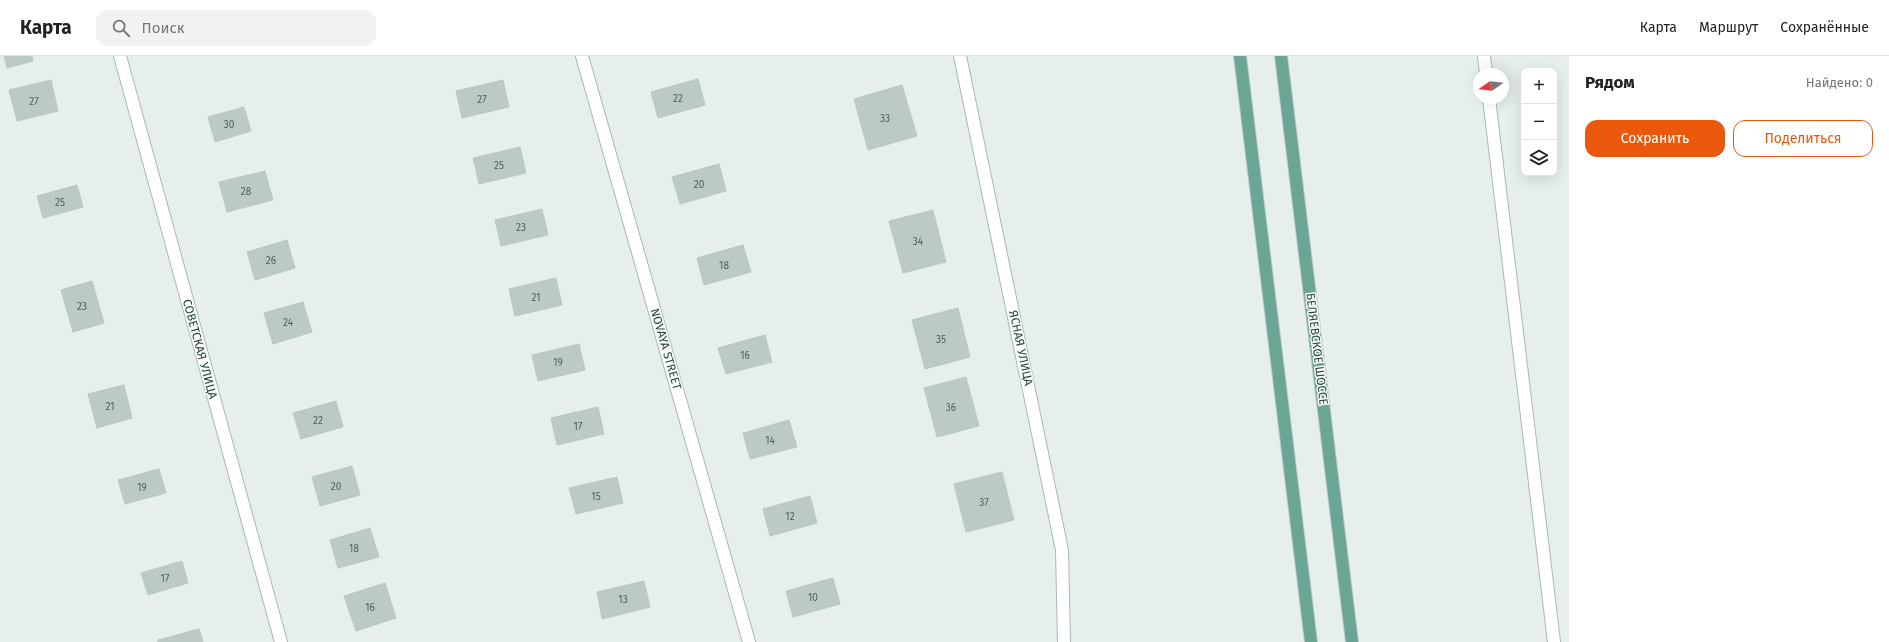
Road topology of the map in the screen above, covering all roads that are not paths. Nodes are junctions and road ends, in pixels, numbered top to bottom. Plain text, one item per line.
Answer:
1 (120, 56) edge
2 (582, 56) edge
3 (960, 56) edge
4 (1240, 56) edge
5 (1281, 56) edge
6 (1484, 56) edge
7 (1485, 68) edge
8 (1490, 104) edge
9 (281, 642) edge
10 (749, 642) edge
11 (1064, 642) edge
12 (1311, 642) edge
13 (1352, 642) edge
14 (1554, 642) edge

1 - 9 street, СОВЕТСКАЯ УЛИЦА
2 - 10 street, NOVAYA STREET
3 - 11 street, ЯСНАЯ УЛИЦА
4 - 12 main road
5 - 13 main road, БЕЛЯЕВСКОЕ ШОССЕ
6 - 7 street
8 - 14 street

